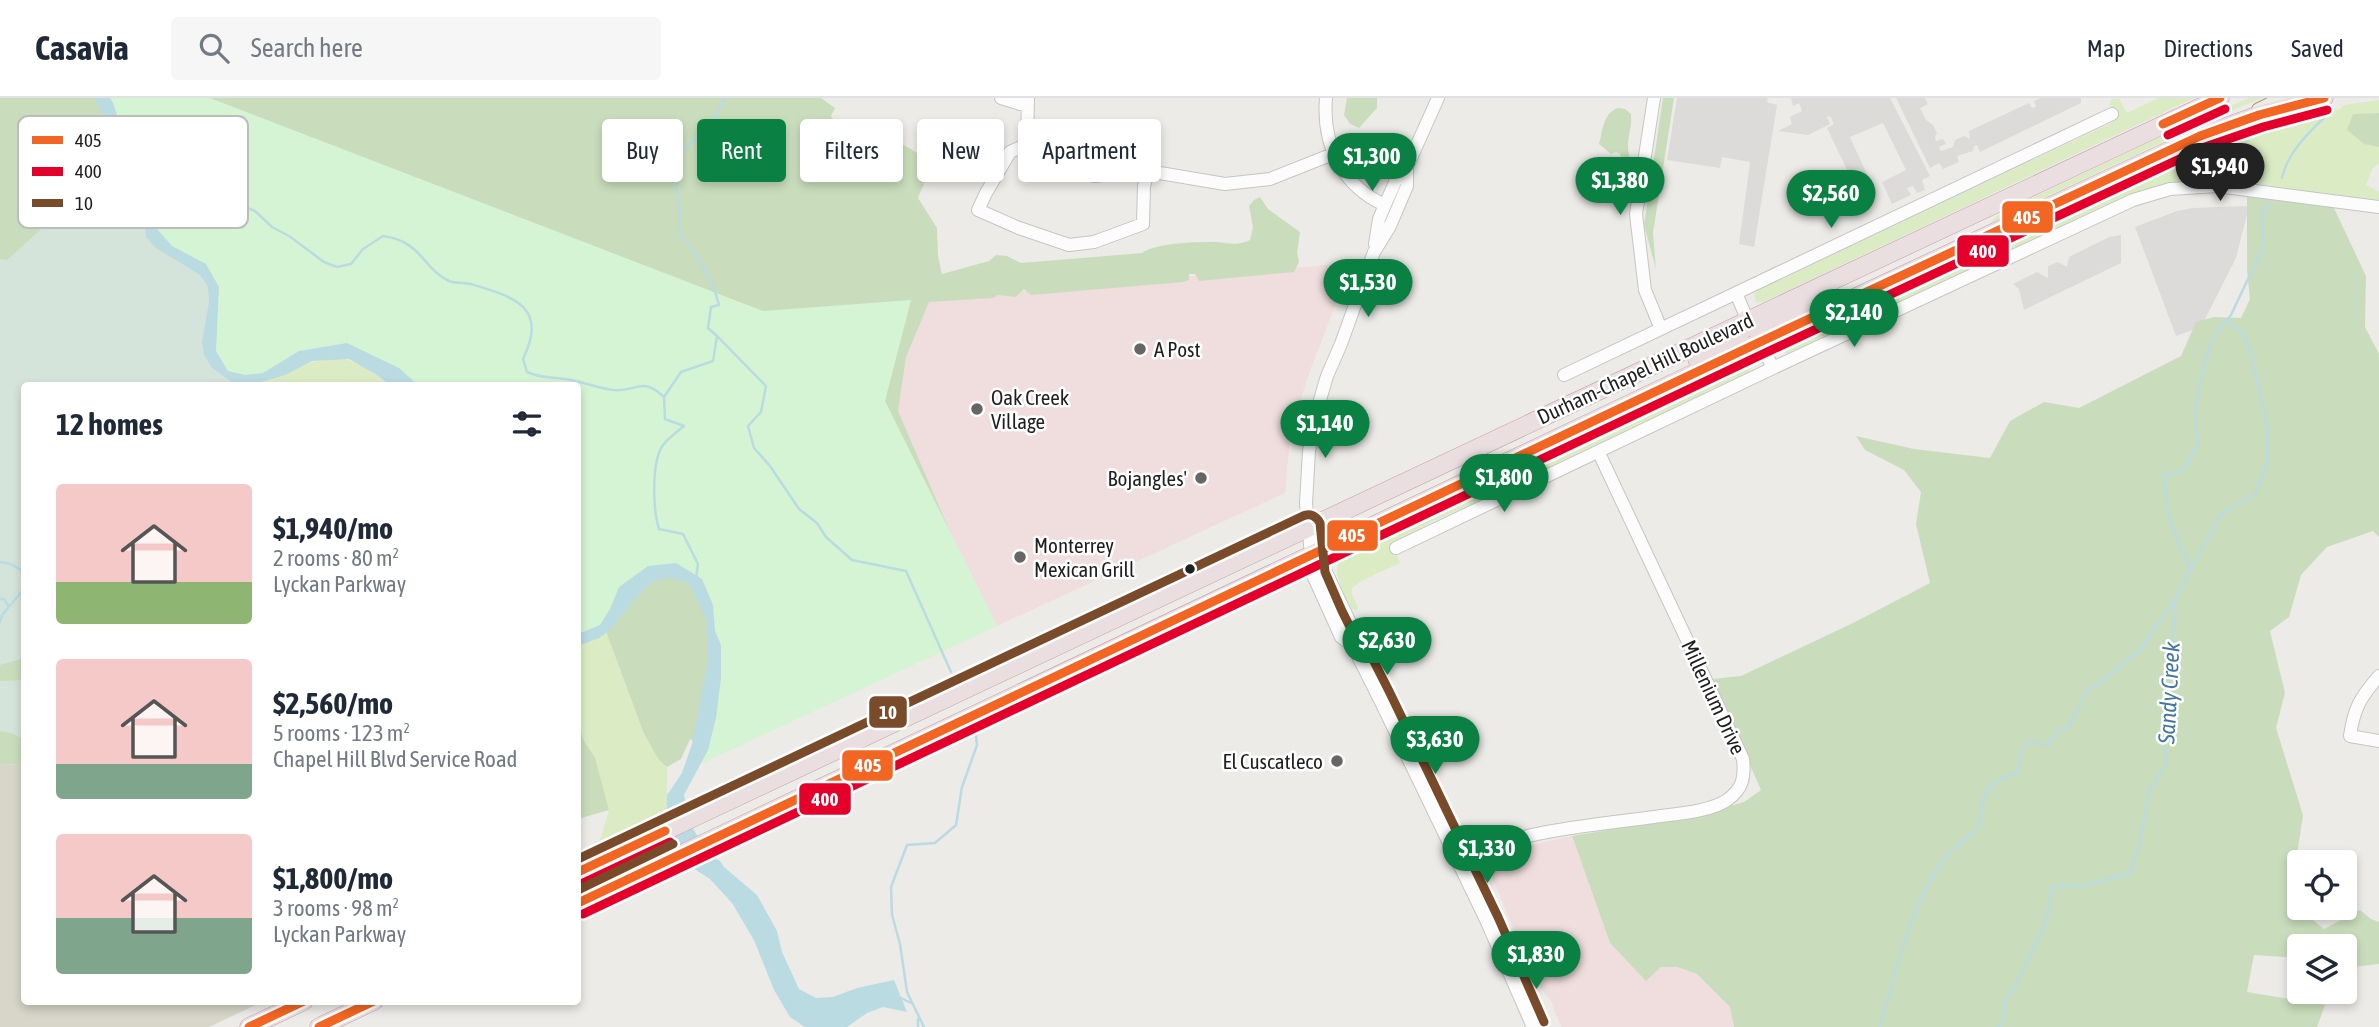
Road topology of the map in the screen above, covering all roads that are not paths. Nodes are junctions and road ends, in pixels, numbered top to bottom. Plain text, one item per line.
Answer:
1 (1001, 98) edge
2 (1325, 98) edge
3 (1438, 98) edge
4 (1654, 98) edge
5 (2220, 98) edge
6 (2284, 98) edge
7 (2324, 98) edge
8 (1027, 102) edge
9 (2112, 114) dead end
10 (2200, 136) junction
11 (1018, 148) edge
12 (1333, 154) junction
13 (1407, 167) junction
14 (1161, 173) edge
15 (1145, 182) edge
16 (1385, 205) junction
17 (2373, 206) edge
18 (1374, 252) junction
19 (1867, 263) junction
20 (1736, 293) junction
21 (1747, 319) junction
22 (1661, 329) junction
23 (1760, 341) junction
24 (1773, 369) junction
25 (1564, 375) dead end
26 (1602, 418) junction
27 (1599, 453) junction
28 (1308, 527) junction
29 (1396, 548) dead end
30 (1311, 555) junction
31 (2379, 676) edge
32 (2379, 741) edge
33 (1457, 862) junction
34 (581, 871) edge
35 (581, 902) edge
36 (296, 1005) edge
37 (365, 1005) edge
38 (249, 1027) edge
39 (319, 1027) edge
40 (1533, 1027) edge

1 - 8 street
2 - 12 street
3 - 13 street
4 - 22 street
5 - 19 highway, Durham-Chapel Hill Boulevard
6 - 10 main road, Durham-Chapel Hill Boulevard
7 - 10 highway
9 - 20 street
10 - 23 highway, Durham-Chapel Hill Boulevard
11 - 15 street
12 - 14 street
12 - 16 street
13 - 16 street
13 - 18 street
16 - 18 street
17 - 24 street
18 - 28 street
19 - 21 highway, Durham-Chapel Hill Boulevard
19 - 23 highway
20 - 21 street
20 - 22 street
21 - 26 highway
21 - 28 highway, Durham-Chapel Hill Boulevard
22 - 25 street
23 - 24 street
23 - 26 highway, Durham-Chapel Hill Boulevard
24 - 27 street
26 - 30 highway, Durham-Chapel Hill Boulevard
27 - 29 street
27 - 33 street, Millenium Drive
28 - 30 street
28 - 34 highway, Durham-Chapel Hill Boulevard
30 - 33 street
30 - 35 highway, Durham-Chapel Hill Boulevard
31 - 32 street
33 - 40 street
36 - 38 highway
37 - 39 highway

